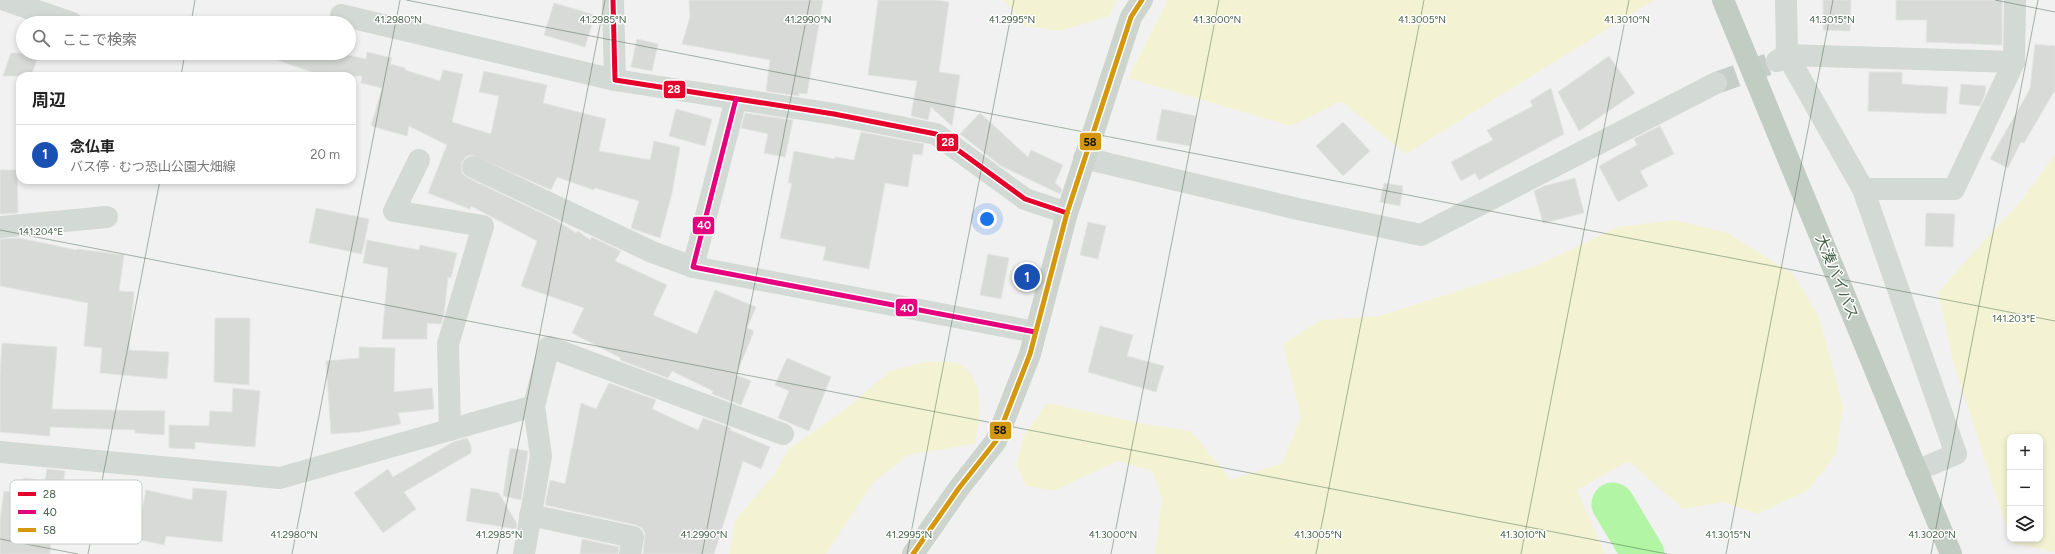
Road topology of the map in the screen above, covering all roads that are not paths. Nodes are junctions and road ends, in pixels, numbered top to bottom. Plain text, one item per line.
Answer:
1 (5, 0) edge
2 (613, 0) edge
3 (1142, 0) edge
4 (1723, 0) edge
5 (1786, 0) edge
6 (2015, 0) edge
7 (341, 15) dead end
8 (52, 16) edge
9 (345, 16) edge
10 (356, 19) edge
11 (1782, 58) junction
12 (2014, 62) junction
13 (616, 80) junction
14 (1716, 83) tunnel mouth
15 (736, 99) junction
16 (1084, 158) junction
17 (419, 160) dead end
18 (473, 168) dead end
19 (1863, 189) junction
20 (1067, 213) junction
21 (107, 217) dead end
22 (0, 227) edge
23 (693, 267) junction
24 (1035, 332) junction
25 (534, 406) junction
26 (450, 430) junction
27 (784, 434) dead end
28 (0, 452) edge
29 (1916, 471) junction
30 (530, 515) junction
31 (524, 554) edge
32 (630, 554) edge
33 (913, 554) edge
34 (1951, 554) edge

1 - 8 street
2 - 13 street
3 - 16 main road
4 - 29 highway, 大湊バイパス
5 - 11 street
6 - 12 street
7 - 9 street
10 - 13 street
11 - 12 street
11 - 19 street
12 - 19 street
13 - 15 street
14 - 16 street
15 - 20 street
15 - 23 street
16 - 20 main road
17 - 26 street
18 - 23 street
19 - 29 street
20 - 24 main road
21 - 22 street
23 - 24 street
24 - 33 main road
25 - 26 street
25 - 27 street
25 - 30 street
26 - 28 street
29 - 34 highway, 大湊バイパス
30 - 31 street
30 - 32 street

